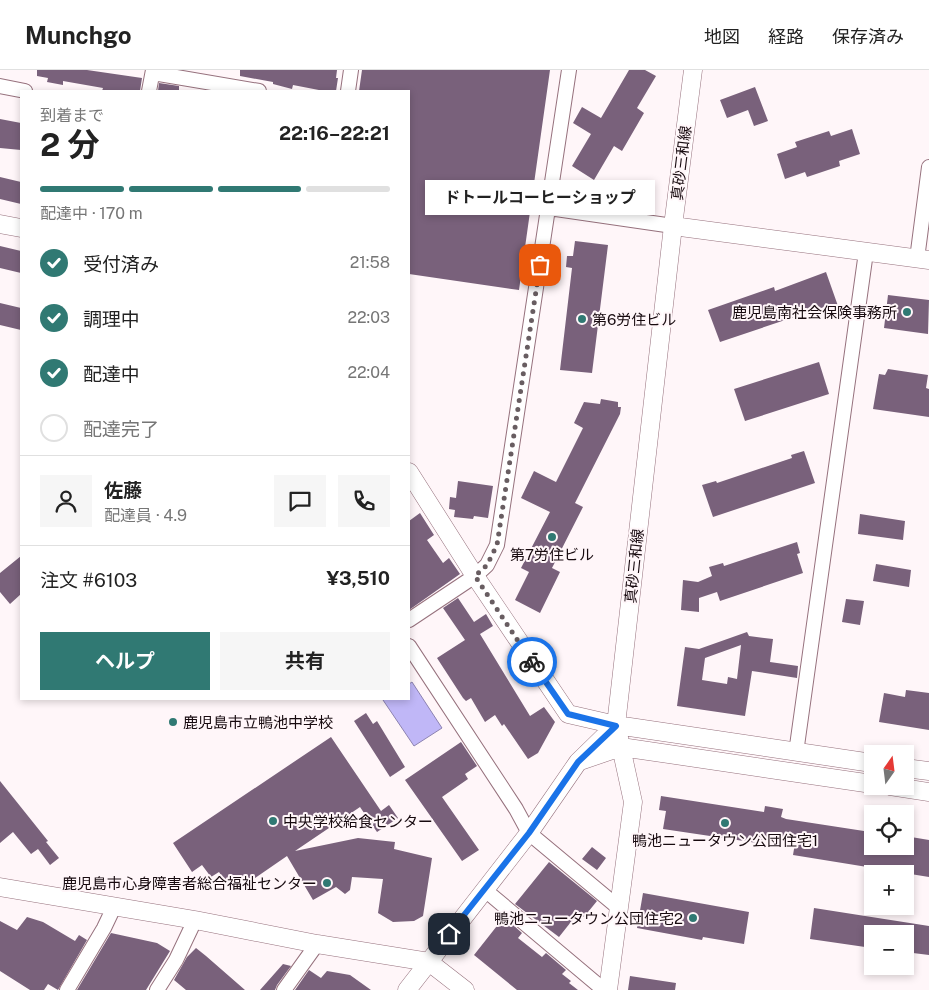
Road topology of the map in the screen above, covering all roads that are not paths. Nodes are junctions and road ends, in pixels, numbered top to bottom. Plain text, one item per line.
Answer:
1 (351, 70) edge
2 (569, 70) edge
3 (693, 70) edge
4 (153, 71) edge
5 (0, 86) edge
6 (21, 90) edge
7 (149, 90) edge
8 (254, 90) edge
9 (348, 90) edge
10 (929, 167) edge
11 (549, 208) junction
12 (0, 224) edge
13 (673, 226) junction
14 (20, 228) edge
15 (866, 252) junction
16 (923, 260) edge
17 (410, 474) edge
18 (475, 576) junction
19 (410, 619) edge
20 (410, 648) edge
21 (616, 726) junction
22 (621, 747) junction
23 (796, 753) junction
24 (578, 762) junction
25 (864, 762) edge
26 (914, 769) edge
27 (929, 771) edge
28 (864, 783) edge
29 (914, 790) edge
30 (929, 792) edge
31 (529, 833) junction
32 (0, 886) edge
33 (485, 890) junction
34 (114, 907) junction
35 (619, 908) junction
36 (195, 920) junction
37 (317, 944) junction
38 (429, 962) junction
39 (66, 990) edge
40 (157, 990) edge
41 (284, 990) edge
42 (407, 990) edge
43 (465, 990) edge
44 (604, 990) edge
45 (608, 990) edge

1 - 9 street
2 - 11 street
3 - 13 street, 真砂三和線
4 - 7 street
4 - 8 street
5 - 6 street
10 - 16 street
11 - 13 street
11 - 18 street
12 - 14 street
13 - 15 street
13 - 21 street, 真砂三和線
15 - 16 street
15 - 23 street
17 - 18 street
18 - 19 street
18 - 21 street
20 - 31 street
21 - 22 street, 真砂三和線
21 - 23 street
21 - 24 street
22 - 24 street
22 - 28 street
22 - 35 street, 真砂三和線
23 - 25 street
24 - 31 street
26 - 27 street
29 - 30 street
31 - 33 street
31 - 35 street
32 - 34 street
33 - 38 street
33 - 44 street
34 - 36 street
34 - 39 street
35 - 45 street, 真砂三和線
36 - 37 street
36 - 40 street
37 - 38 street
37 - 41 street
38 - 42 street
38 - 43 street

